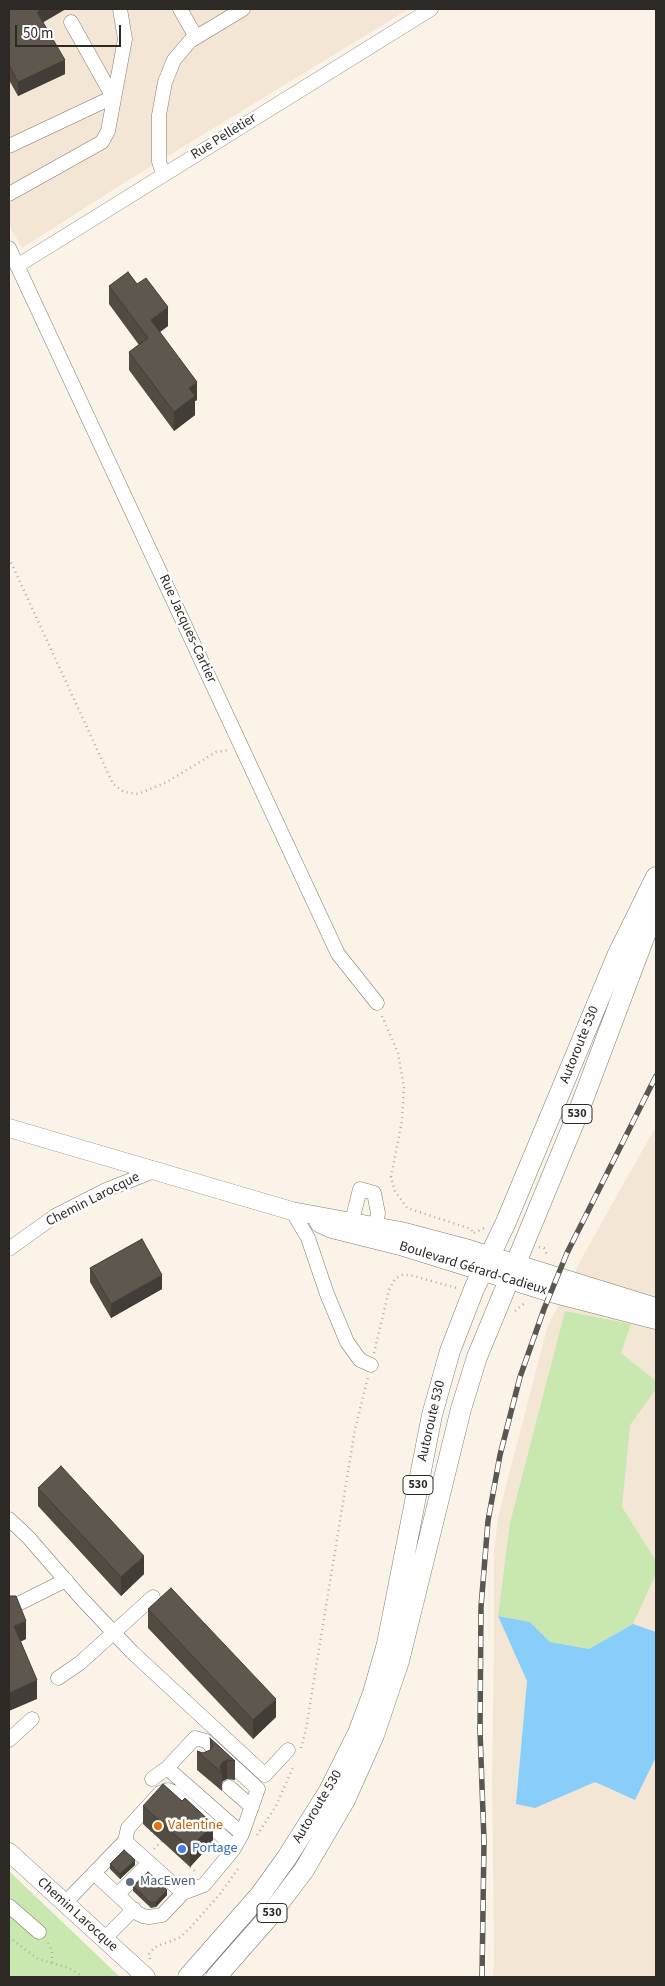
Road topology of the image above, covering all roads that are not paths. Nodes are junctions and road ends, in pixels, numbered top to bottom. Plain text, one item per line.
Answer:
1 (120, 9) edge
2 (180, 9) edge
3 (243, 9) edge
4 (431, 9) edge
5 (71, 22) dead end
6 (196, 37) junction
7 (113, 97) junction
8 (9, 146) edge
9 (163, 175) junction
10 (9, 194) edge
11 (9, 248) edge
12 (17, 266) junction
13 (656, 877) edge
14 (656, 906) edge
15 (377, 1003) dead end
16 (9, 1128) edge
17 (154, 1171) junction
18 (292, 1211) junction
19 (352, 1221) junction
20 (376, 1226) junction
21 (9, 1249) edge
22 (486, 1263) junction
23 (513, 1272) junction
24 (656, 1307) edge
25 (656, 1320) edge
26 (371, 1365) road end
27 (9, 1519) edge
28 (66, 1580) junction
29 (153, 1597) dead end
30 (12, 1607) edge
31 (115, 1633) junction
32 (58, 1678) dead end
33 (32, 1719) dead end
34 (9, 1740) edge
35 (186, 1748) junction
36 (295, 1754) road end
37 (199, 1758) edge
38 (167, 1768) junction
39 (152, 1779) dead end
40 (229, 1787) dead end
41 (252, 1807) junction
42 (242, 1834) junction
43 (125, 1841) junction
44 (234, 1847) junction
45 (9, 1852) edge
46 (149, 1863) junction
47 (94, 1873) junction
48 (118, 1894) junction
49 (182, 1894) junction
50 (64, 1904) junction
51 (9, 1906) edge
52 (134, 1909) junction
53 (38, 1932) road end
54 (104, 1939) junction
55 (148, 1969) edge
56 (222, 1974) edge
57 (188, 1977) edge

1 - 7 street
2 - 6 street
3 - 6 street
4 - 9 street, Rue Pelletier
5 - 7 street
6 - 9 street
7 - 8 street
7 - 10 street
9 - 12 street, Rue Pelletier
11 - 12 street, Rue Jacques-Cartier
12 - 15 street, Rue Jacques-Cartier
13 - 22 highway, Autoroute 530 / 530
14 - 23 highway, Autoroute 530 / 530
16 - 17 main road, Boulevard Gérard-Cadieux
17 - 18 main road, Boulevard Gérard-Cadieux
17 - 21 street, Chemin Larocque
18 - 19 main road, Boulevard Gérard-Cadieux
18 - 22 main road, Boulevard Gérard-Cadieux
18 - 26 street
19 - 20 main road, Boulevard Gérard-Cadieux
19 - 20 street
20 - 22 main road, Boulevard Gérard-Cadieux
22 - 23 main road, Boulevard Gérard-Cadieux
22 - 57 highway, Autoroute 530 / 530
23 - 24 main road, Boulevard Gérard-Cadieux
23 - 25 main road, Boulevard Gérard-Cadieux
23 - 56 highway, Autoroute 530 / 530
27 - 28 street
28 - 30 street
28 - 31 street
29 - 31 street
31 - 32 street
31 - 36 street
33 - 34 street
35 - 37 street
35 - 38 street
35 - 41 street
38 - 39 street
38 - 42 street
40 - 41 street
41 - 42 street
42 - 44 street
43 - 44 street
43 - 46 street
43 - 47 street
44 - 49 street
45 - 50 main road, Chemin Larocque
46 - 48 street
46 - 49 street
47 - 48 street
47 - 50 street
48 - 52 street
49 - 52 street
50 - 54 main road, Chemin Larocque
51 - 53 street
52 - 54 street
54 - 55 main road, Chemin Larocque

